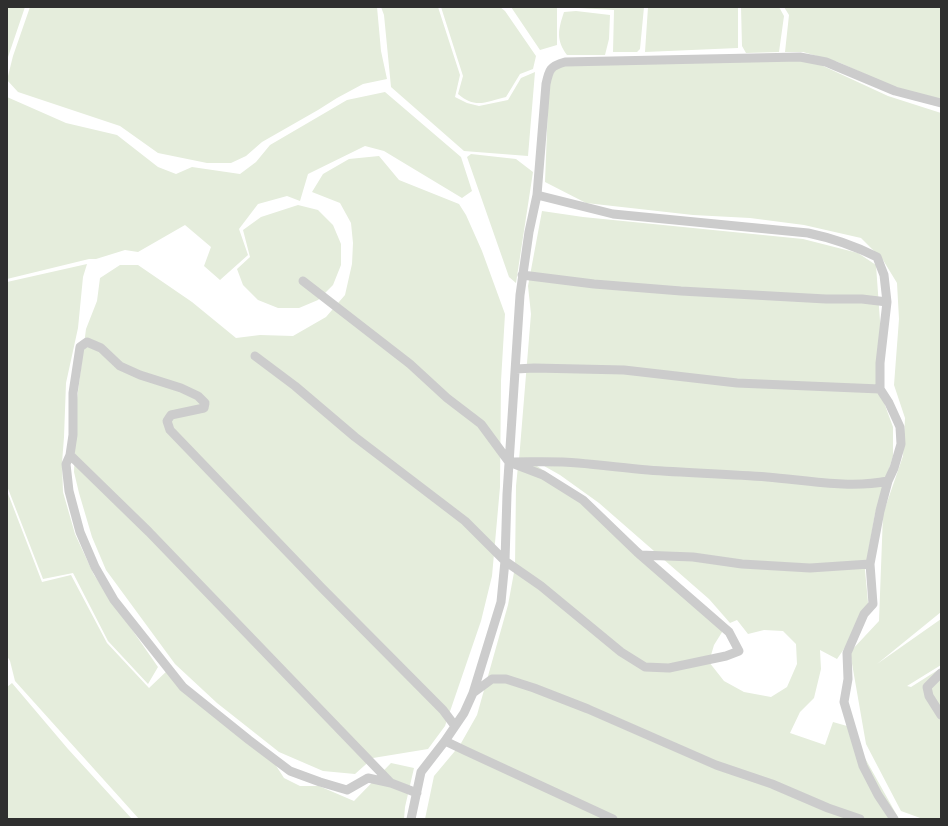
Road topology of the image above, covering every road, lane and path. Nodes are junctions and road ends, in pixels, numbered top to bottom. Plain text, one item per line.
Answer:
1 (941, 103) edge
2 (537, 195) junction
3 (522, 275) junction
4 (303, 281) dead end
5 (887, 302) junction
6 (255, 356) dead end
7 (516, 369) junction
8 (880, 390) junction
9 (70, 454) junction
10 (509, 462) junction
11 (888, 481) junction
12 (640, 555) junction
13 (505, 561) junction
14 (870, 564) junction
15 (941, 673) edge
16 (473, 693) junction
17 (941, 715) edge
18 (455, 726) junction
19 (445, 741) junction
20 (390, 783) junction
21 (417, 793) junction
22 (411, 819) edge
23 (612, 819) edge
24 (860, 819) edge
25 (894, 819) edge

1 - 2 street
2 - 3 street
2 - 5 street
3 - 5 street
3 - 7 street
4 - 10 street
5 - 8 street
6 - 13 street
7 - 8 street
7 - 10 street
8 - 11 street
9 - 18 street
9 - 20 street
9 - 20 street
10 - 11 street
10 - 12 street
10 - 13 street
11 - 14 street
12 - 13 street
12 - 14 street
13 - 16 street
14 - 25 street
15 - 17 street
16 - 18 street
16 - 24 street
18 - 19 street
19 - 21 street
19 - 23 street
20 - 21 street
21 - 22 street

